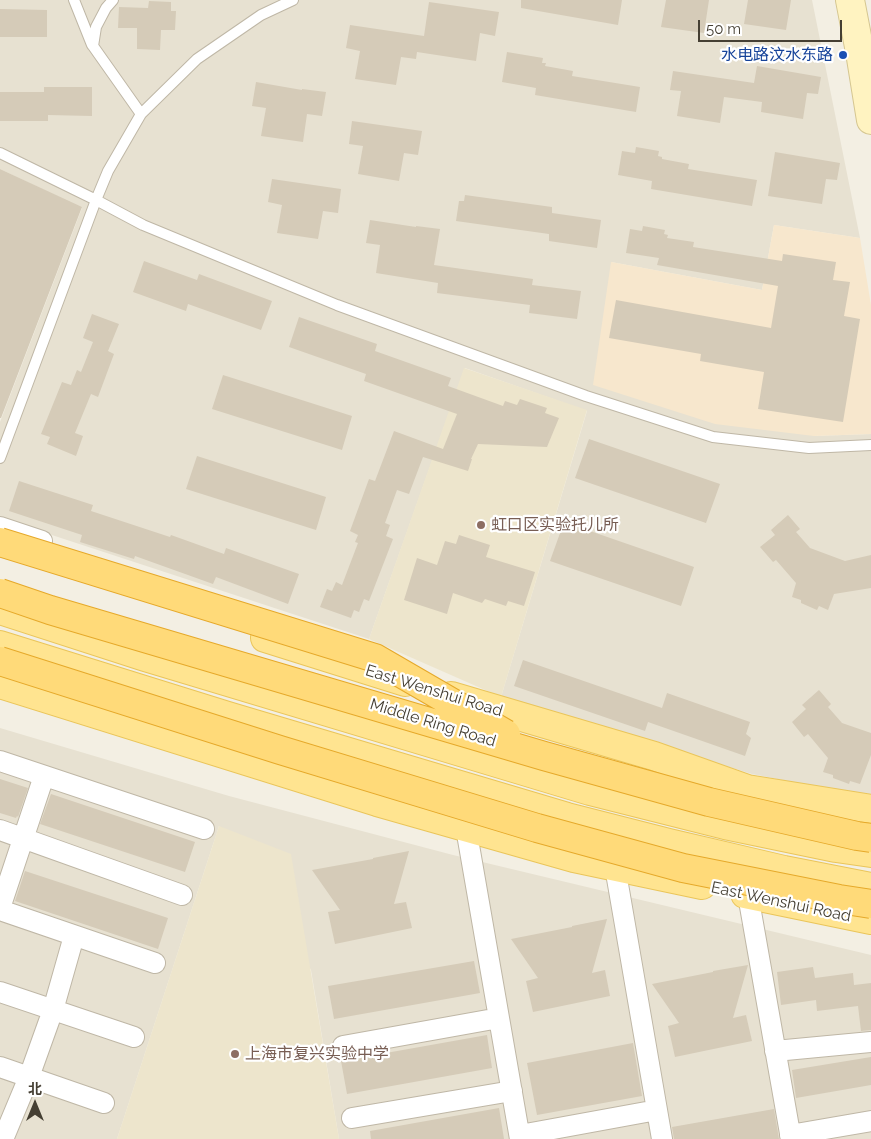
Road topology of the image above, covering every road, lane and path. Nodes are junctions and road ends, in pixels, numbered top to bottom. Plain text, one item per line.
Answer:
1 (74, 0) edge
2 (113, 0) edge
3 (293, 0) edge
4 (850, 0) edge
5 (93, 46) junction
6 (142, 114) junction
7 (871, 120) edge
8 (0, 153) edge
9 (96, 200) junction
10 (871, 444) edge
11 (0, 458) edge
12 (0, 527) edge
13 (0, 542) edge
14 (0, 556) edge
15 (0, 593) edge
16 (0, 610) edge
17 (0, 645) edge
18 (0, 662) edge
19 (385, 676) junction
20 (0, 684) edge
21 (239, 685) junction
22 (495, 710) junction
23 (228, 716) junction
24 (544, 756) junction
25 (654, 756) junction
26 (0, 761) edge
27 (44, 776) junction
28 (355, 795) junction
29 (871, 809) edge
30 (725, 825) junction
31 (204, 828) dead end
32 (466, 828) junction
33 (0, 830) edge
34 (871, 838) edge
35 (23, 839) junction
36 (871, 853) edge
37 (615, 867) junction
38 (871, 887) edge
39 (182, 895) dead end
40 (748, 895) junction
41 (871, 904) edge
42 (0, 909) edge
43 (871, 920) edge
44 (74, 936) junction
45 (155, 963) dead end
46 (0, 992) edge
47 (53, 1010) junction
48 (500, 1018) junction
49 (134, 1036) dead end
50 (871, 1042) edge
51 (343, 1046) dead end
52 (775, 1051) junction
53 (0, 1067) edge
54 (29, 1077) junction
55 (512, 1091) junction
56 (104, 1102) dead end
57 (657, 1110) junction
58 (352, 1118) dead end
59 (871, 1121) edge
60 (520, 1137) edge
61 (791, 1137) edge
62 (4, 1138) edge
63 (662, 1139) edge

1 - 5 lane
2 - 5 lane
3 - 6 lane
4 - 7 main road
5 - 6 lane
6 - 9 lane
8 - 9 lane
9 - 10 lane
9 - 11 lane
12 - 22 street
13 - 24 highway, bridge
14 - 19 main road, East Wenshui Road
15 - 24 highway, Middle Ring Road, bridge
16 - 21 main road
17 - 23 main road, East Wenshui Road
18 - 41 highway, bridge
19 - 21 main road
19 - 22 main road, East Wenshui Road
20 - 28 main road, East Wenshui Road
21 - 30 main road
22 - 25 main road, East Wenshui Road
23 - 28 main road
23 - 38 main road, East Wenshui Road
24 - 34 highway, Middle Ring Road, bridge
25 - 29 main road, East Wenshui Road
25 - 30 main road
26 - 27 street
27 - 31 street
27 - 35 street
28 - 32 main road, East Wenshui Road
30 - 36 main road
32 - 37 main road, East Wenshui Road
32 - 48 street
33 - 35 street
35 - 39 street
35 - 42 street
37 - 40 main road, East Wenshui Road
37 - 57 street
40 - 43 main road, East Wenshui Road
40 - 52 street
42 - 44 street
44 - 45 street
44 - 47 street
46 - 47 street
47 - 49 street
47 - 54 street
48 - 51 street
48 - 55 street
50 - 52 street
52 - 61 street
53 - 54 street
54 - 56 street
54 - 62 street
55 - 58 street
55 - 60 street
57 - 60 street
57 - 63 street
59 - 61 street

